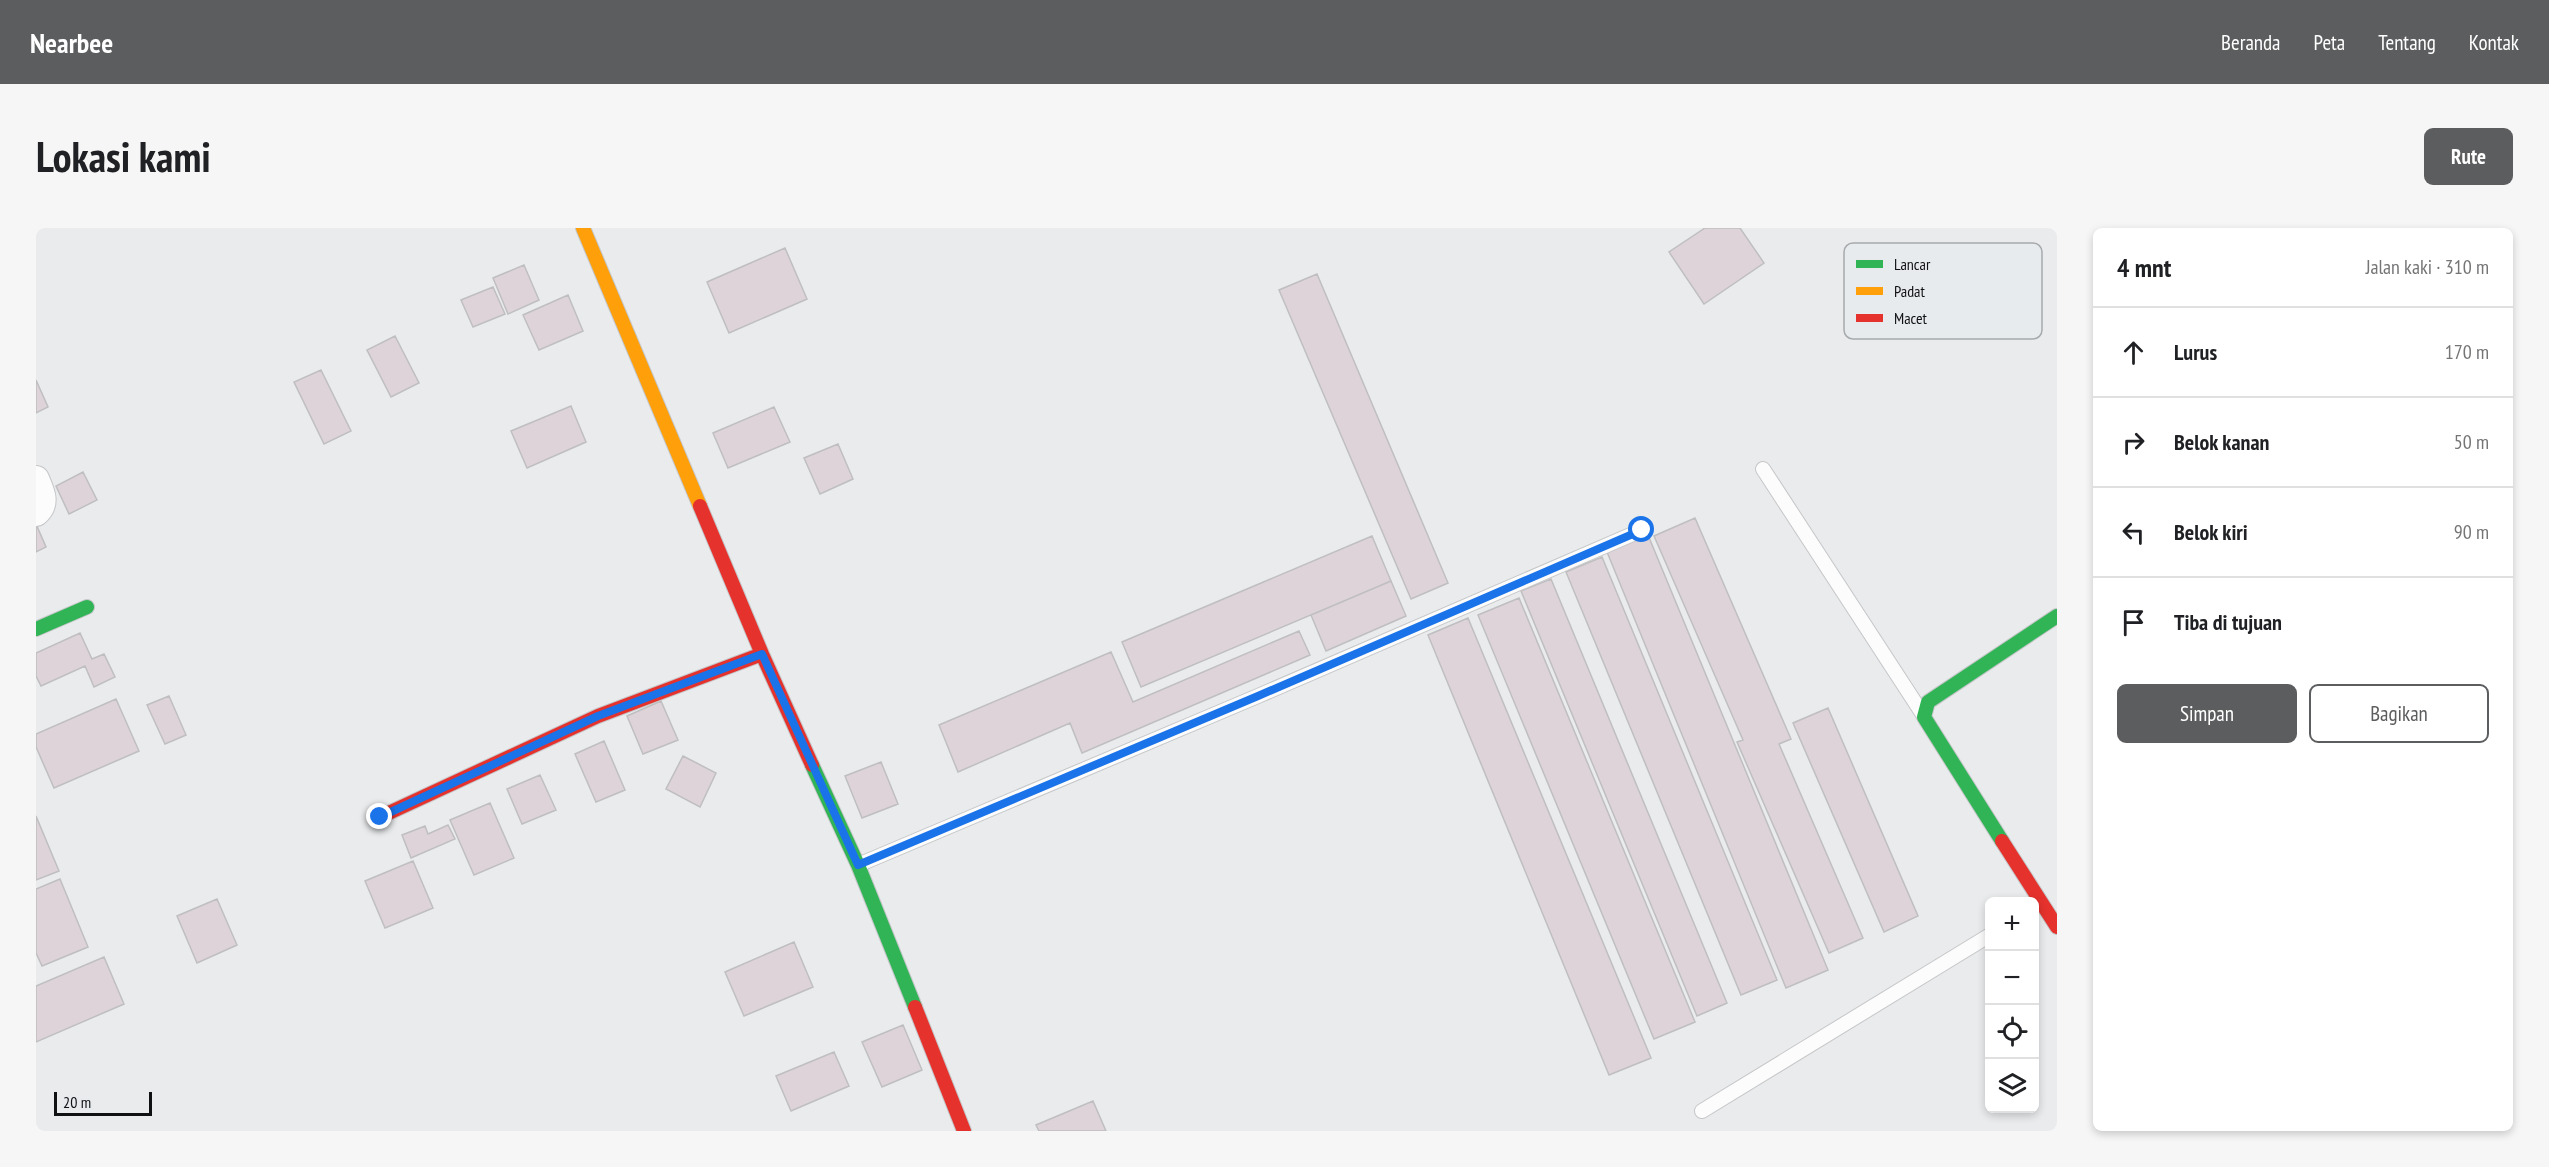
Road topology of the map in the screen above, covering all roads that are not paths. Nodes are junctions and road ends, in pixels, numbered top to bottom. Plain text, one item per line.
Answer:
1 (583, 228) edge
2 (1763, 469) dead end
3 (36, 479) edge
4 (36, 513) edge
5 (1642, 530) dead end
6 (87, 607) dead end
7 (2057, 615) edge
8 (36, 629) edge
9 (762, 654) junction
10 (1924, 717) junction
11 (380, 817) dead end
12 (858, 865) junction
13 (2034, 897) edge
14 (2039, 905) edge
15 (2057, 927) edge
16 (1985, 936) edge
17 (1702, 1112) dead end
18 (964, 1131) edge

1 - 9 street
2 - 10 lane
3 - 4 street
5 - 12 lane
6 - 8 street
7 - 10 street
9 - 11 street
9 - 12 street
10 - 13 street
12 - 18 street
14 - 15 street
16 - 17 lane

